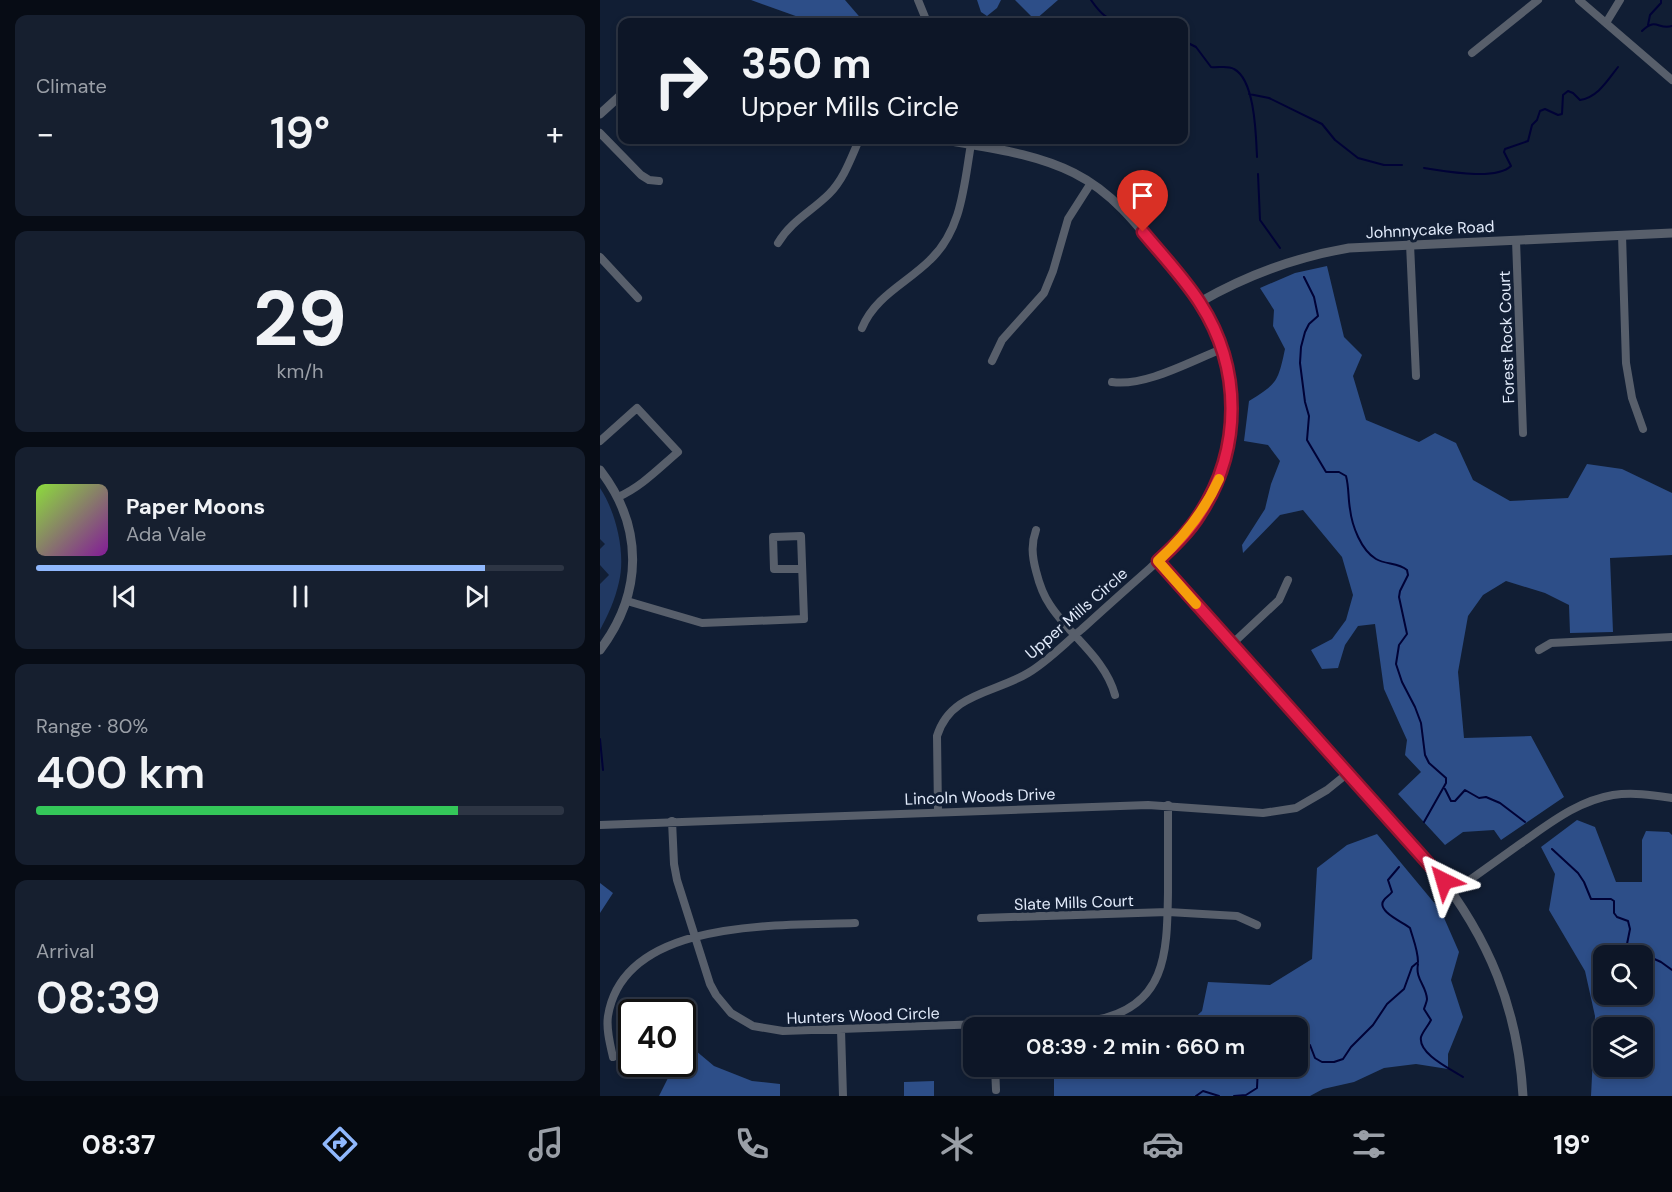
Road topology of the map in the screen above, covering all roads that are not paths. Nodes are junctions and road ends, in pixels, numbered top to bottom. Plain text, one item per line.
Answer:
1 (918, 0) edge
2 (1538, 0) edge
3 (1580, 0) edge
4 (1620, 0) edge
5 (925, 18) edge
6 (1606, 23) junction
7 (1473, 53) dead end
8 (1672, 80) edge
9 (618, 98) edge
10 (600, 114) edge
11 (600, 134) edge
12 (857, 144) edge
13 (971, 144) joint
14 (659, 182) dead end
15 (1091, 183) junction
16 (1672, 233) edge
17 (1622, 236) junction
18 (1516, 240) junction
19 (778, 243) dead end
20 (1410, 244) junction
21 (600, 257) edge
22 (638, 298) dead end
23 (1200, 302) junction
24 (862, 328) dead end
25 (1222, 349) junction
26 (992, 361) dead end
27 (1416, 376) dead end
28 (1112, 382) dead end
29 (1643, 429) dead end
30 (1524, 433) dead end
31 (600, 441) edge
32 (600, 470) edge
33 (618, 497) junction
34 (1036, 530) dead end
35 (1158, 561) junction
36 (802, 569) junction
37 (1288, 580) dead end
38 (627, 601) junction
39 (1074, 635) junction
40 (1672, 637) edge
41 (1232, 644) junction
42 (600, 650) edge
43 (1539, 650) dead end
44 (1115, 695) dead end
45 (1348, 773) junction
46 (1672, 798) edge
47 (1168, 805) junction
48 (938, 811) junction
49 (672, 821) junction
50 (600, 825) edge
51 (1453, 892) junction
52 (1168, 912) junction
53 (981, 918) dead end
54 (855, 923) dead end
55 (1257, 925) dead end
56 (694, 938) junction
57 (1110, 1017) edge
58 (963, 1027) edge
59 (841, 1030) junction
60 (613, 1057) dead end
61 (995, 1077) edge
62 (996, 1090) dead end
63 (843, 1096) edge
64 (1523, 1096) edge

1 - 5 street
2 - 7 street
3 - 6 street
4 - 6 street
6 - 8 street
9 - 10 street
11 - 14 street
12 - 19 street
13 - 15 street, Upper Mills Circle
13 - 24 street
15 - 23 street, Upper Mills Circle
15 - 26 street
16 - 17 street, Johnnycake Road
17 - 18 street, Johnnycake Road
17 - 29 street
18 - 20 street, Johnnycake Road
18 - 30 street, Forest Rock Court
20 - 23 street, Johnnycake Road
20 - 27 street
21 - 22 street
23 - 25 street, Upper Mills Circle
25 - 28 street
25 - 35 street, Upper Mills Circle
31 - 33 street
32 - 33 street
33 - 38 street
34 - 39 street
35 - 39 street, Upper Mills Circle
35 - 41 street
36 - 36 street
36 - 38 street
37 - 41 street
38 - 42 street
39 - 44 street
39 - 48 street, Upper Mills Circle
40 - 43 street
41 - 45 street
45 - 47 street, Lincoln Woods Drive
45 - 51 street
46 - 51 street
47 - 48 street, Lincoln Woods Drive
47 - 52 street, Hunters Wood Circle
48 - 49 street, Lincoln Woods Drive
49 - 50 street, Lincoln Woods Drive
49 - 56 street, Hunters Wood Circle
51 - 64 street
52 - 53 street, Slate Mills Court
52 - 55 street, Slate Mills Court
52 - 57 street, Hunters Wood Circle
54 - 56 street
56 - 59 street, Hunters Wood Circle
56 - 60 street
58 - 59 street, Hunters Wood Circle
59 - 63 street
61 - 62 street

